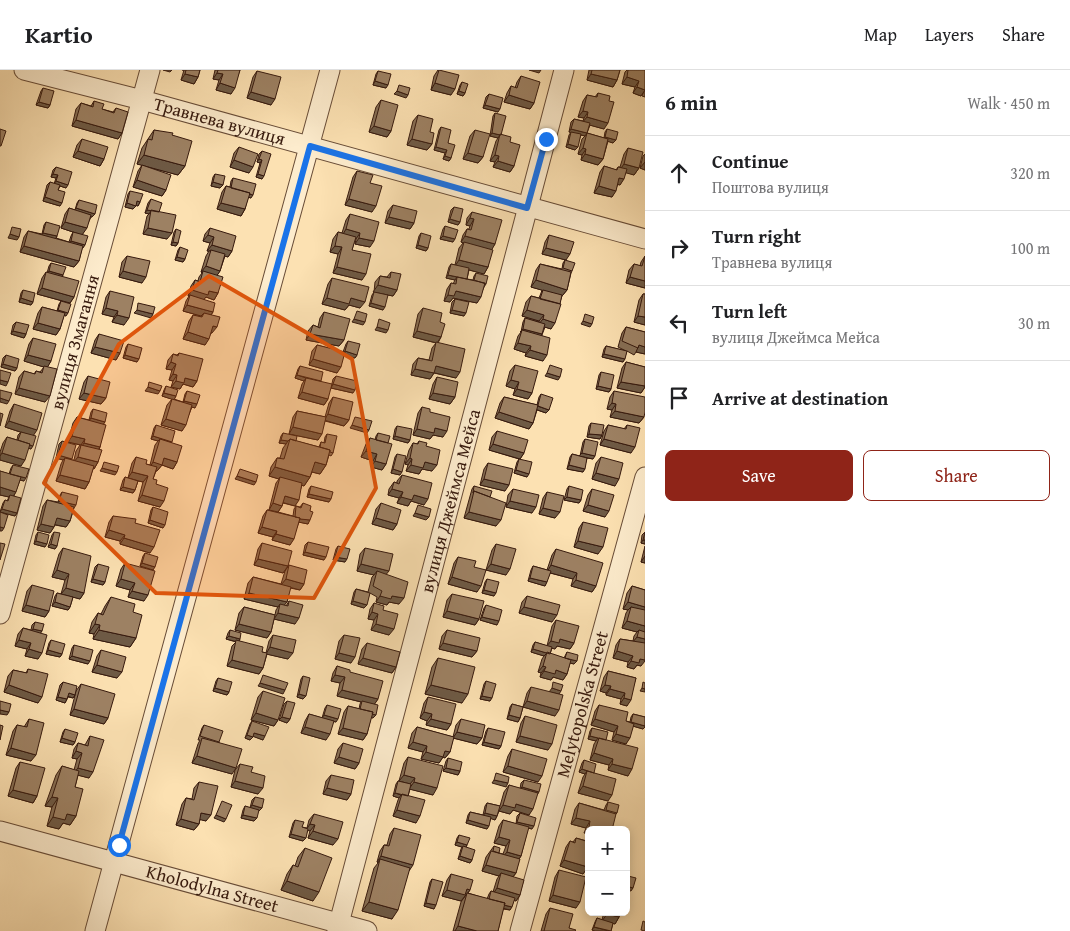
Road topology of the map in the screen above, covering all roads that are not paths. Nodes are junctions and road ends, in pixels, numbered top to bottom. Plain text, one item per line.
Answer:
1 (24, 70) edge
2 (150, 70) edge
3 (330, 70) edge
4 (564, 70) edge
5 (142, 100) junction
6 (310, 146) junction
7 (527, 208) junction
8 (645, 239) edge
9 (645, 477) edge
10 (0, 614) edge
11 (0, 831) edge
12 (114, 864) junction
13 (338, 927) edge
14 (95, 931) edge
15 (367, 931) edge
16 (520, 931) edge

1 - 5 street, Травнева вулиця
2 - 5 street, вулиця Змагання
3 - 6 street
4 - 7 street, вулиця Джеймса Мейса
5 - 6 street, Травнева вулиця
5 - 10 street, вулиця Змагання
6 - 7 street, Травнева вулиця
6 - 12 street
7 - 8 street, Травнева вулиця
7 - 13 street, вулиця Джеймса Мейса
9 - 16 street, Melytopolska Street
11 - 12 street, Kholodylna Street
12 - 13 street, Kholodylna Street
12 - 14 street
13 - 15 street, Kholodylna Street

